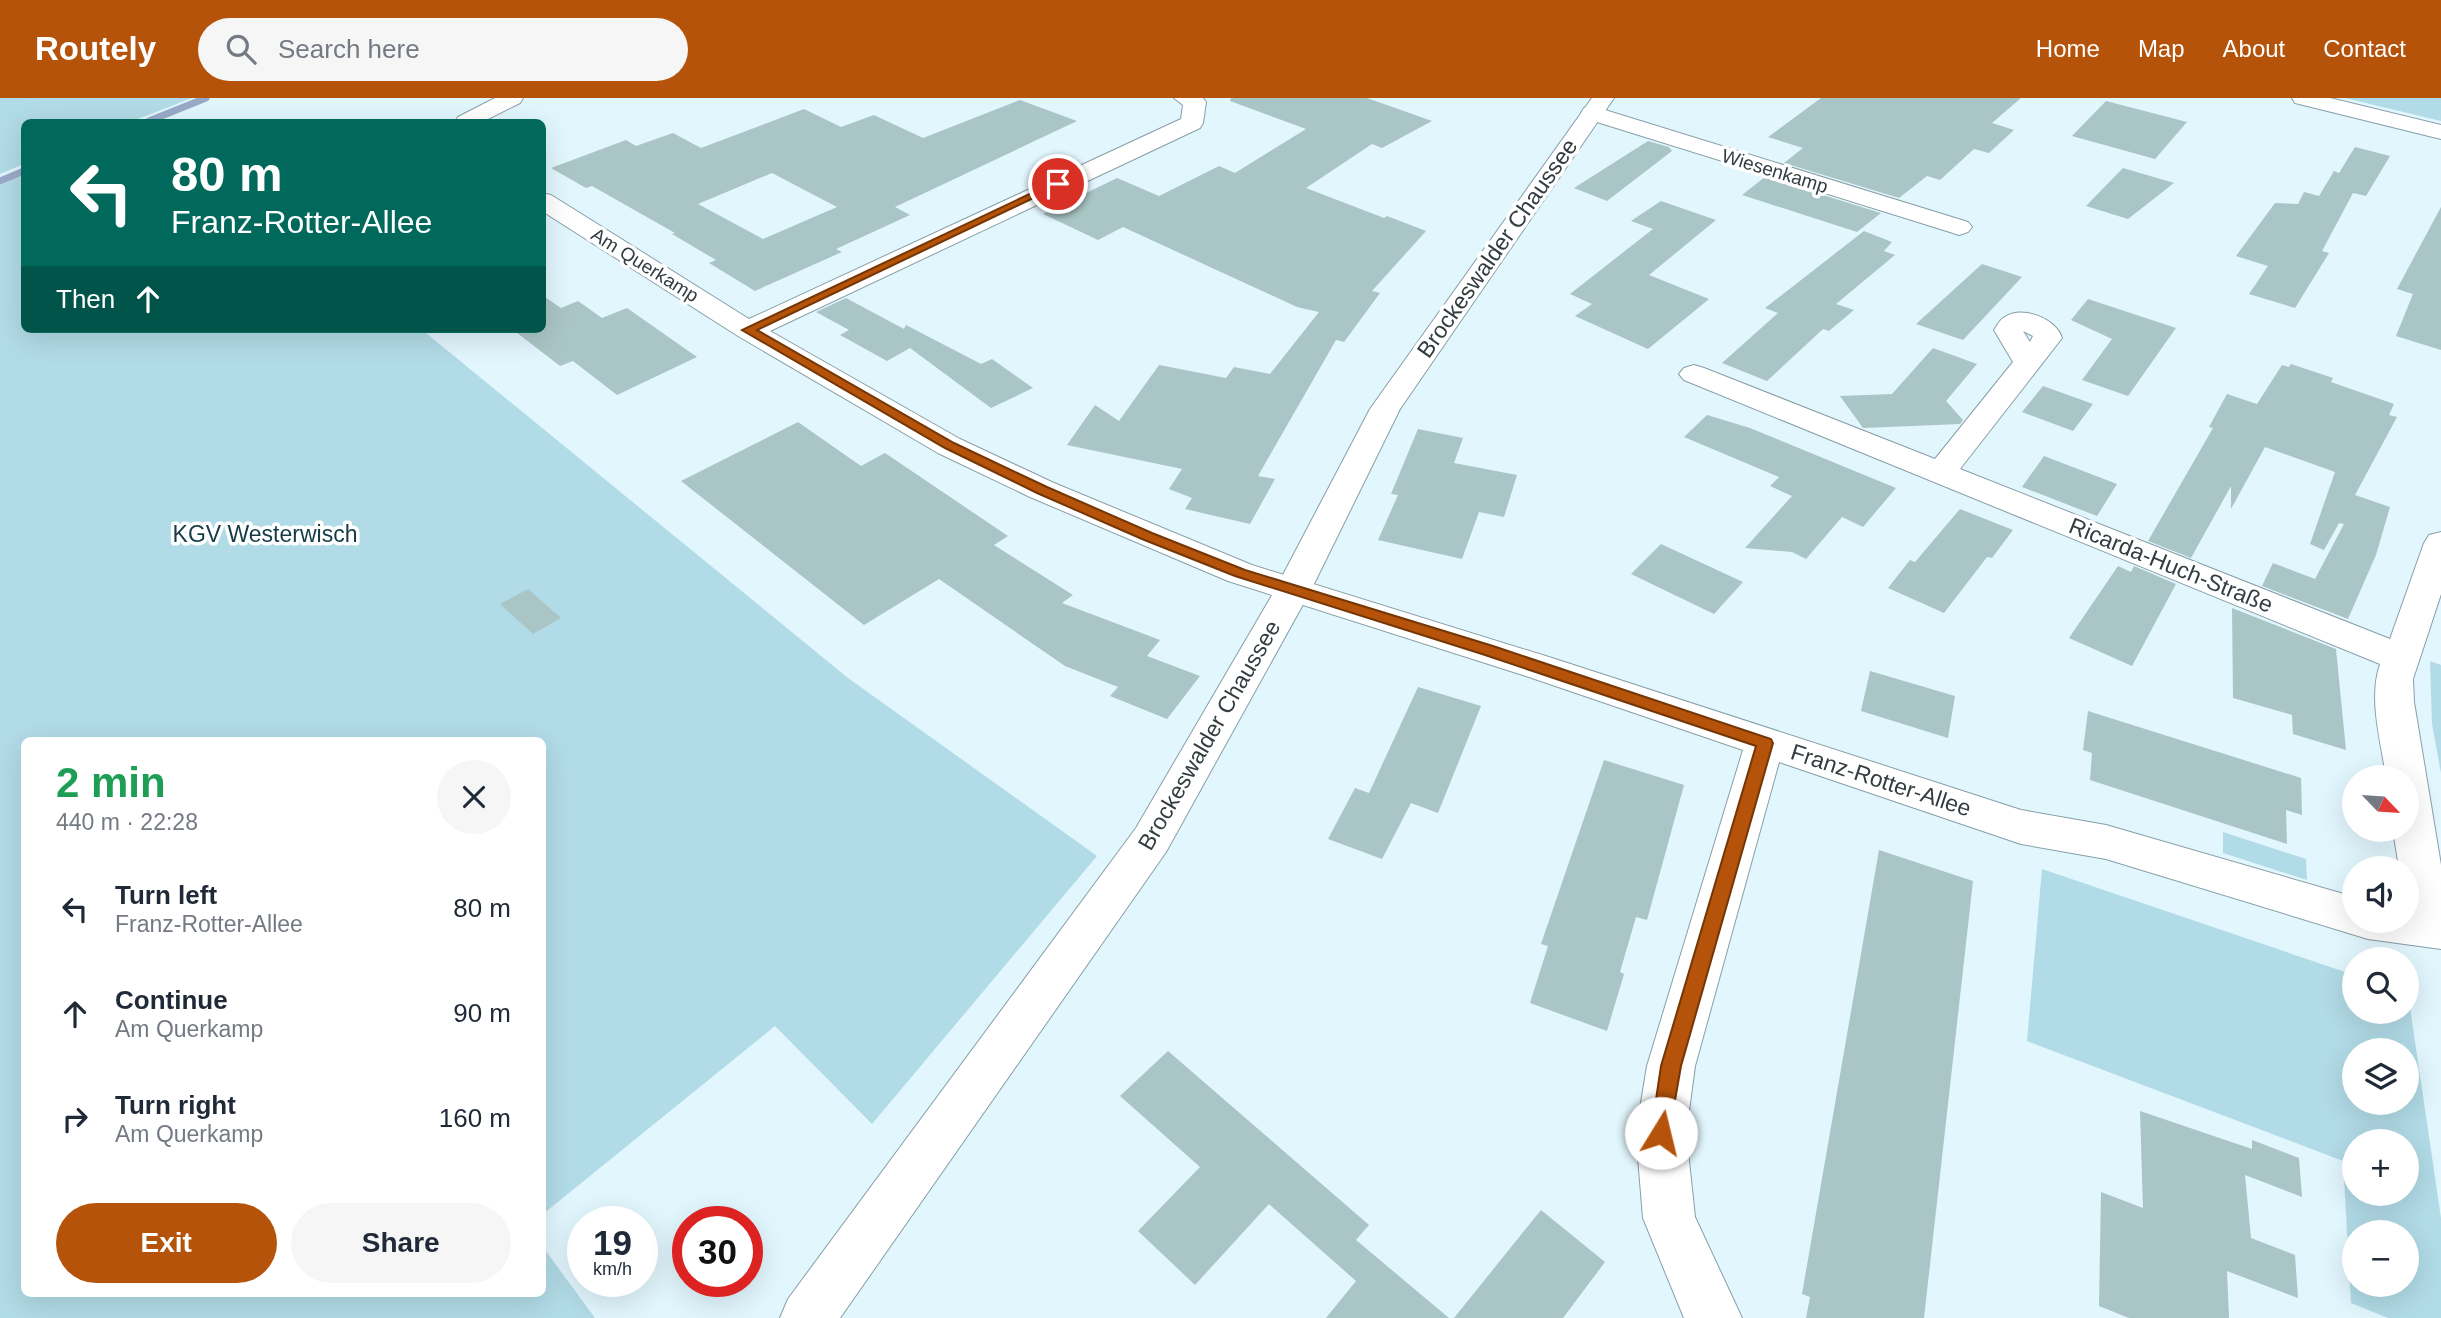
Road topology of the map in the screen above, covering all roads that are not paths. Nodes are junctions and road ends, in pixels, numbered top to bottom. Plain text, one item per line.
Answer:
1 (512, 98) edge
2 (1185, 98) edge
3 (2303, 98) edge
4 (1597, 106) edge
5 (472, 119) edge
6 (2441, 132) edge
7 (546, 203) edge
8 (1959, 227) dead end
9 (748, 330) junction
10 (2029, 364) dead end
11 (1694, 374) dead end
12 (1941, 472) junction
13 (2441, 543) edge
14 (1293, 590) junction
15 (2402, 658) junction
16 (1765, 743) junction
17 (2342, 912) edge
18 (2435, 929) edge
19 (807, 1318) edge
20 (1715, 1318) edge

1 - 5 street
2 - 9 street
3 - 6 street
4 - 8 street, Wiesenkamp
4 - 14 street, Brockeswalder Chaussee
7 - 9 street, Am Querkamp
9 - 14 street, Am Querkamp
10 - 12 street
11 - 12 street, Ricarda-Huch-Straße
12 - 15 street, Ricarda-Huch-Straße
13 - 15 street
14 - 16 street, Franz-Rotter-Allee
14 - 19 street, Brockeswalder Chaussee
15 - 18 street
16 - 17 street, Franz-Rotter-Allee
16 - 20 street

